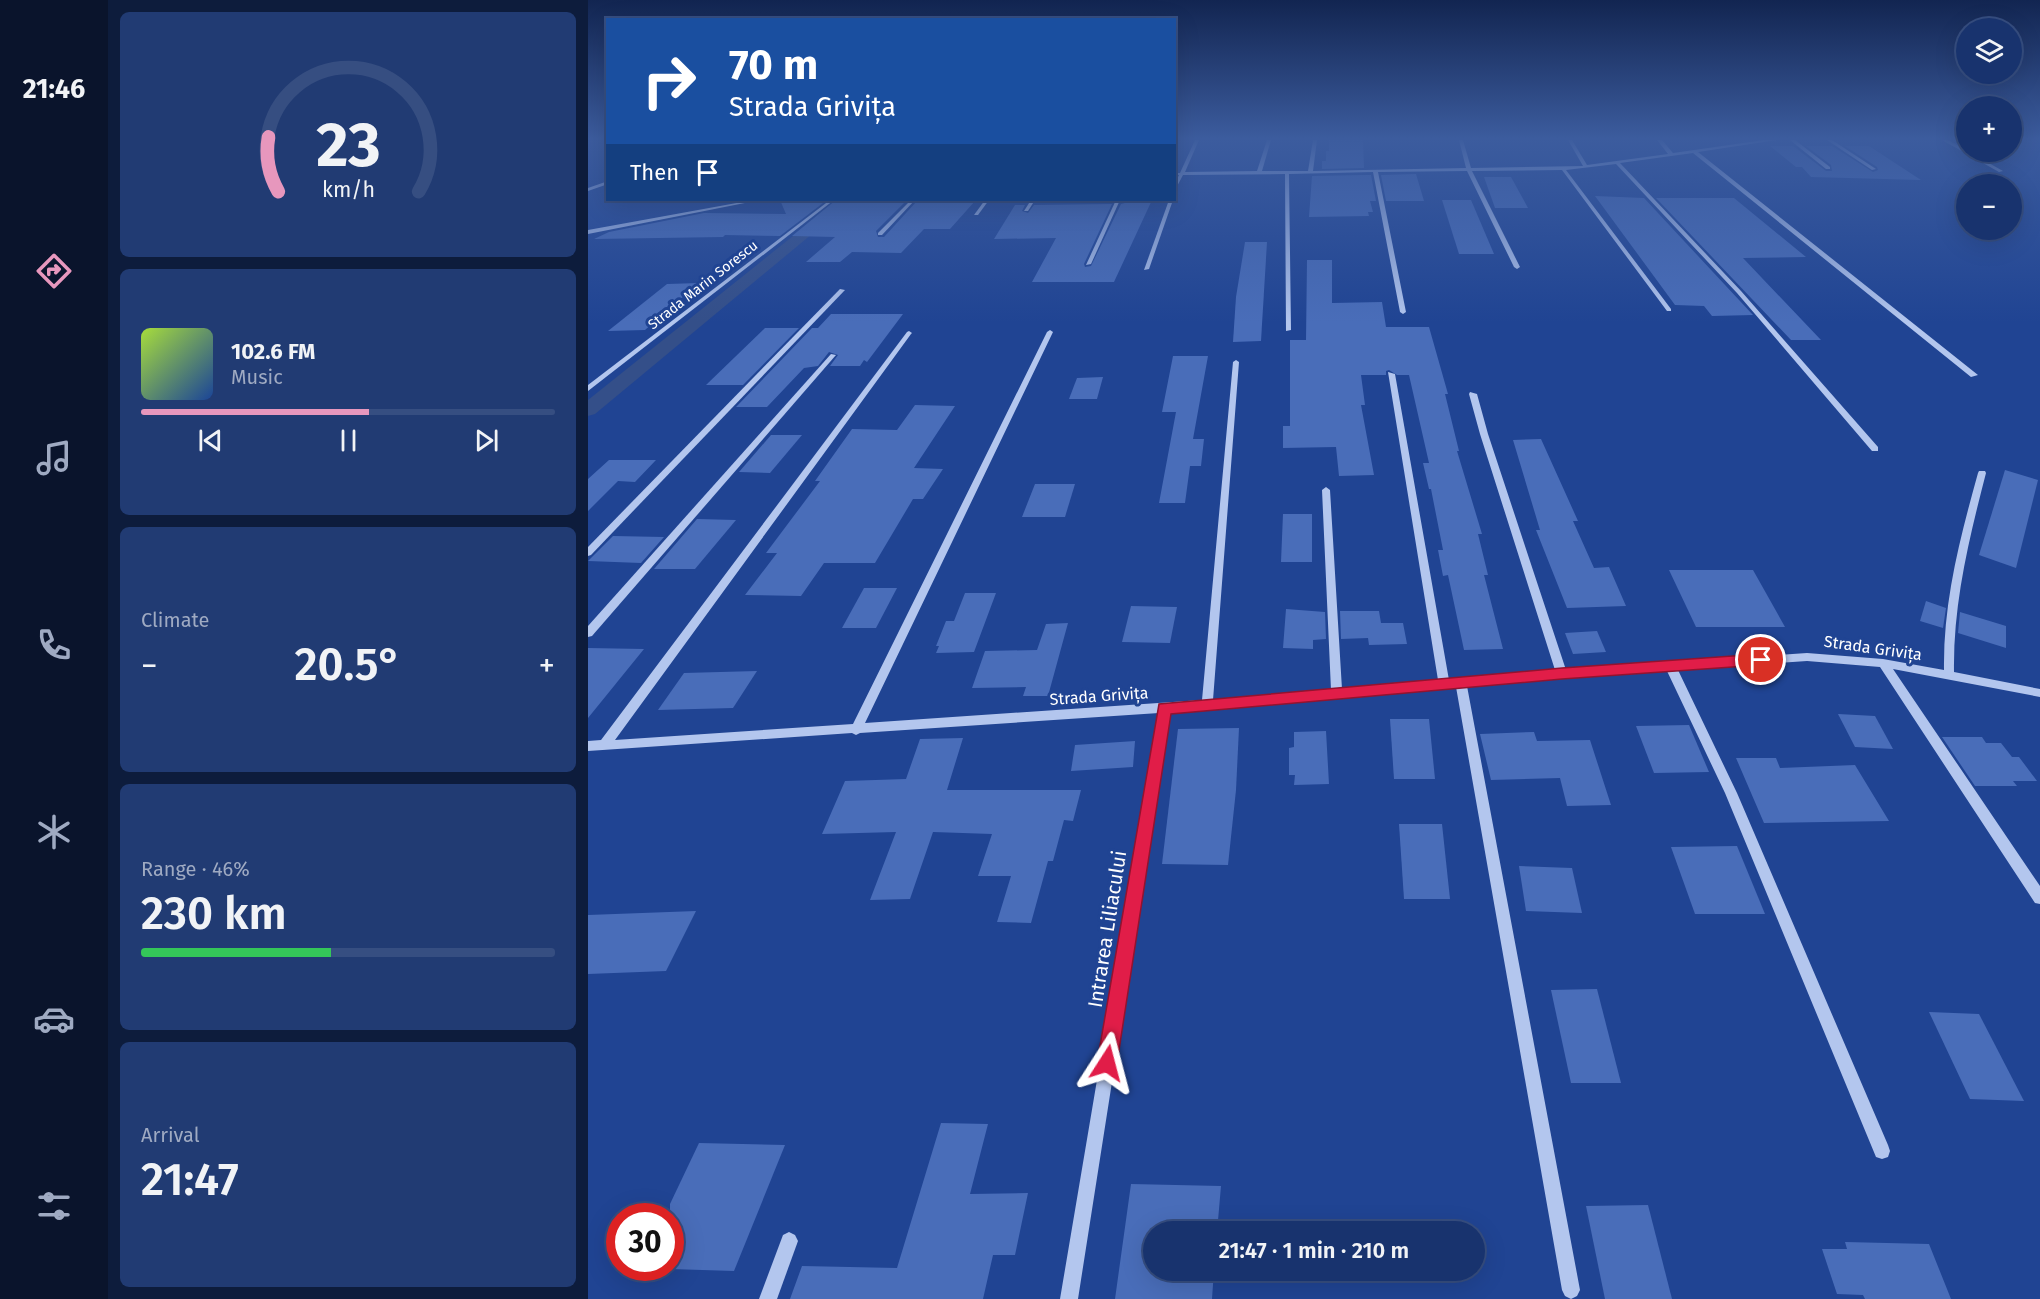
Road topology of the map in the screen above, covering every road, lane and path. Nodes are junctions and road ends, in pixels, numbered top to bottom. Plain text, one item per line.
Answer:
1 (753, 201) edge
2 (831, 201) edge
3 (911, 201) edge
4 (986, 201) edge
5 (1032, 201) edge
6 (1118, 201) edge
7 (1171, 201) edge
8 (1287, 201) edge
9 (1381, 201) edge
10 (1485, 201) edge
11 (1587, 201) edge
12 (1653, 201) edge
13 (1756, 201) edge
14 (1026, 210) dead end
15 (976, 214) dead end
16 (588, 232) edge
17 (880, 234) dead end
18 (1088, 264) dead end
19 (1516, 267) dead end
20 (1146, 269) dead end
21 (842, 290) dead end
22 (1669, 310) dead end
23 (1403, 312) dead end
24 (1288, 330) dead end
25 (1050, 332) dead end
26 (909, 333) dead end
27 (833, 355) dead end
28 (1236, 362) dead end
29 (1392, 374) dead end
30 (1974, 375) dead end
31 (588, 389) edge
32 (1473, 394) dead end
33 (1875, 449) dead end
34 (1982, 473) dead end
35 (1326, 490) dead end
36 (588, 553) edge
37 (588, 633) edge
38 (1883, 663) junction
39 (1670, 666) junction
40 (1562, 674) junction
41 (1949, 676) junction
42 (1461, 682) junction
43 (1444, 684) junction
44 (2040, 693) edge
45 (1337, 694) junction
46 (1207, 705) junction
47 (1164, 708) junction
48 (856, 730) junction
49 (604, 745) junction
50 (588, 746) edge
51 (2040, 898) edge
52 (1882, 1151) dead end
53 (789, 1241) dead end
54 (1571, 1290) dead end
55 (768, 1299) edge
56 (1069, 1299) edge

1 - 16 street
2 - 31 street, Strada Marin Sorescu
3 - 17 street
4 - 15 street
5 - 14 street
6 - 18 street
7 - 20 street
8 - 24 street
9 - 23 street
10 - 19 street
11 - 22 street
12 - 33 street
13 - 30 street
21 - 36 street
25 - 48 street
26 - 49 street
27 - 37 street
28 - 46 street
29 - 43 street
32 - 40 street
34 - 41 street
35 - 45 street
38 - 39 street, Strada Grivița
38 - 41 street, Strada Grivița
38 - 51 street
39 - 40 street, Strada Grivița
39 - 52 street
40 - 42 street, Strada Grivița
41 - 44 street, Strada Grivița
42 - 43 street, Strada Grivița
42 - 54 street
43 - 45 street, Strada Grivița
45 - 46 street, Strada Grivița
46 - 47 street, Strada Grivița
47 - 48 street, Strada Grivița
47 - 56 street, Intrarea Liliacului
48 - 49 street, Strada Grivița
49 - 50 street, Strada Grivița
53 - 55 street

